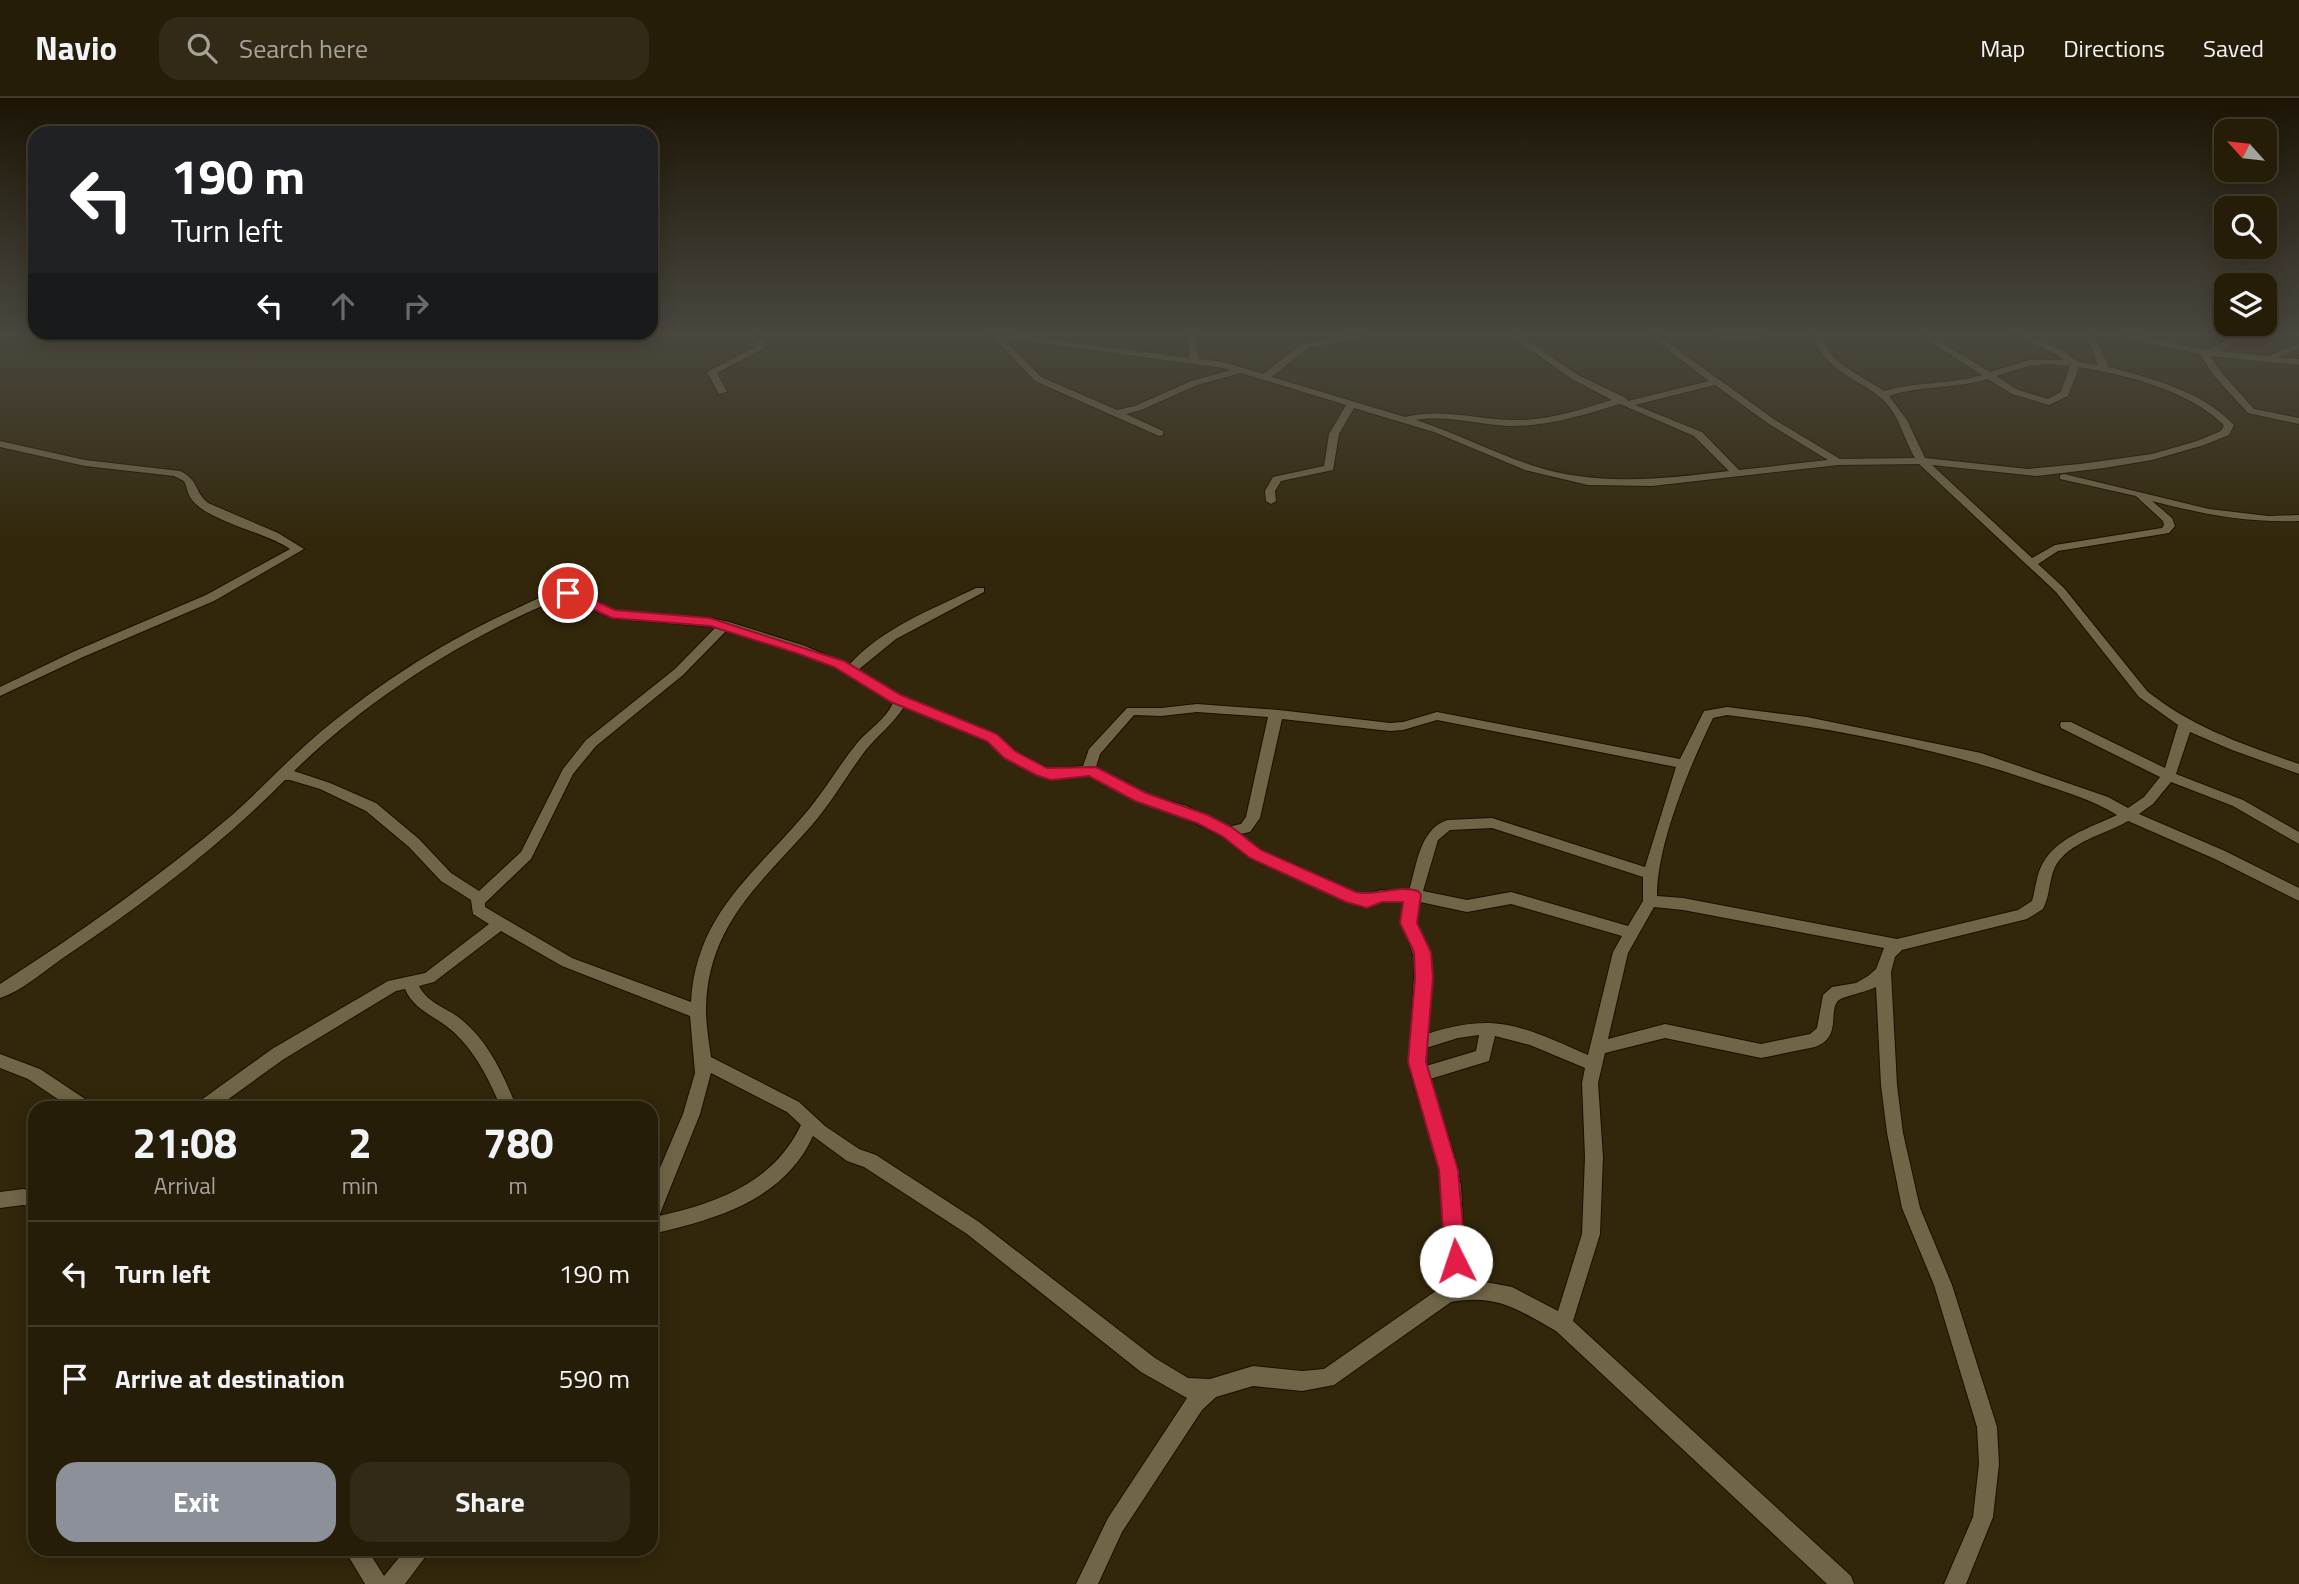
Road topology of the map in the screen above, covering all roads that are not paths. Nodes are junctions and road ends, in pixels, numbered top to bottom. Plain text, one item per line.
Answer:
1 (1093, 405) edge
2 (1140, 405) edge
3 (1350, 405) edge
4 (1351, 405) edge
5 (1611, 405) edge
6 (1633, 405) edge
7 (1749, 405) edge
8 (1892, 405) edge
9 (2209, 405) edge
10 (2245, 405) edge
11 (1119, 414) junction
12 (1403, 420) junction
13 (2299, 421) edge
14 (1159, 433) dead end
15 (0, 444) edge
16 (1922, 461) junction
17 (1838, 462) junction
18 (2028, 472) junction
19 (1737, 474) junction
20 (2138, 494) junction
21 (1271, 501) dead end
22 (2299, 518) edge
23 (2032, 563) junction
24 (980, 590) dead end
25 (725, 625) junction
26 (849, 672) junction
27 (0, 692) edge
28 (900, 701) junction
29 (1279, 714) junction
30 (2066, 725) dead end
31 (2185, 725) junction
32 (1684, 764) junction
33 (2299, 769) edge
34 (1088, 770) junction
35 (280, 776) junction
36 (2169, 776) junction
37 (2130, 816) junction
38 (1227, 832) junction
39 (2299, 839) edge
40 (1650, 874) junction
41 (1413, 895) junction
42 (2299, 895) edge
43 (480, 899) junction
44 (1650, 901) junction
45 (502, 922) junction
46 (1631, 933) junction
47 (1897, 945) junction
48 (1883, 972) junction
49 (410, 982) junction
50 (0, 992) edge
51 (699, 1012) junction
52 (1488, 1029) junction
53 (1418, 1044) junction
54 (1599, 1048) junction
55 (0, 1060) edge
56 (705, 1062) junction
57 (1595, 1065) junction
58 (1419, 1075) junction
59 (74, 1101) edge
60 (213, 1101) edge
61 (506, 1101) edge
62 (810, 1124) junction
63 (658, 1197) edge
64 (28, 1198) edge
65 (0, 1200) edge
66 (658, 1224) edge
67 (1475, 1289) junction
68 (1563, 1324) junction
69 (1210, 1389) junction
70 (359, 1556) edge
71 (413, 1556) edge
72 (377, 1584) edge
73 (391, 1584) edge
74 (1087, 1584) edge
75 (1843, 1584) edge
76 (1955, 1584) edge

1 - 11 street
2 - 11 street
3 - 21 street
4 - 12 street
5 - 12 street
6 - 19 street
7 - 17 street
8 - 16 street
9 - 18 street
10 - 13 street
11 - 14 street
12 - 19 street
15 - 27 street
16 - 17 street
16 - 18 street
16 - 23 street
17 - 19 street
18 - 20 street
20 - 22 street
20 - 23 street
23 - 31 street
24 - 26 street
25 - 26 street
25 - 35 street
25 - 43 street
26 - 28 street
28 - 34 street
28 - 51 street
29 - 32 street
29 - 34 street
29 - 38 street
30 - 36 street
31 - 33 street
31 - 36 street
32 - 37 street
32 - 40 street
34 - 38 street
35 - 43 street
35 - 50 street
36 - 37 street
36 - 39 street
37 - 42 street
37 - 47 street
38 - 41 street
40 - 41 street
40 - 44 street
41 - 46 street
41 - 53 street
43 - 45 street
44 - 46 street
44 - 47 street
45 - 49 street
45 - 51 street
46 - 54 street
47 - 48 street
48 - 54 street
48 - 76 street
49 - 60 street
49 - 61 street
51 - 56 street
52 - 53 street
52 - 57 street
52 - 58 street
53 - 58 street
54 - 57 street
55 - 59 street
56 - 62 street
56 - 63 street
57 - 68 street
58 - 67 street
62 - 66 street
62 - 69 street
64 - 65 street
67 - 68 street
67 - 69 street
68 - 75 street
69 - 74 street
70 - 72 street
71 - 73 street

